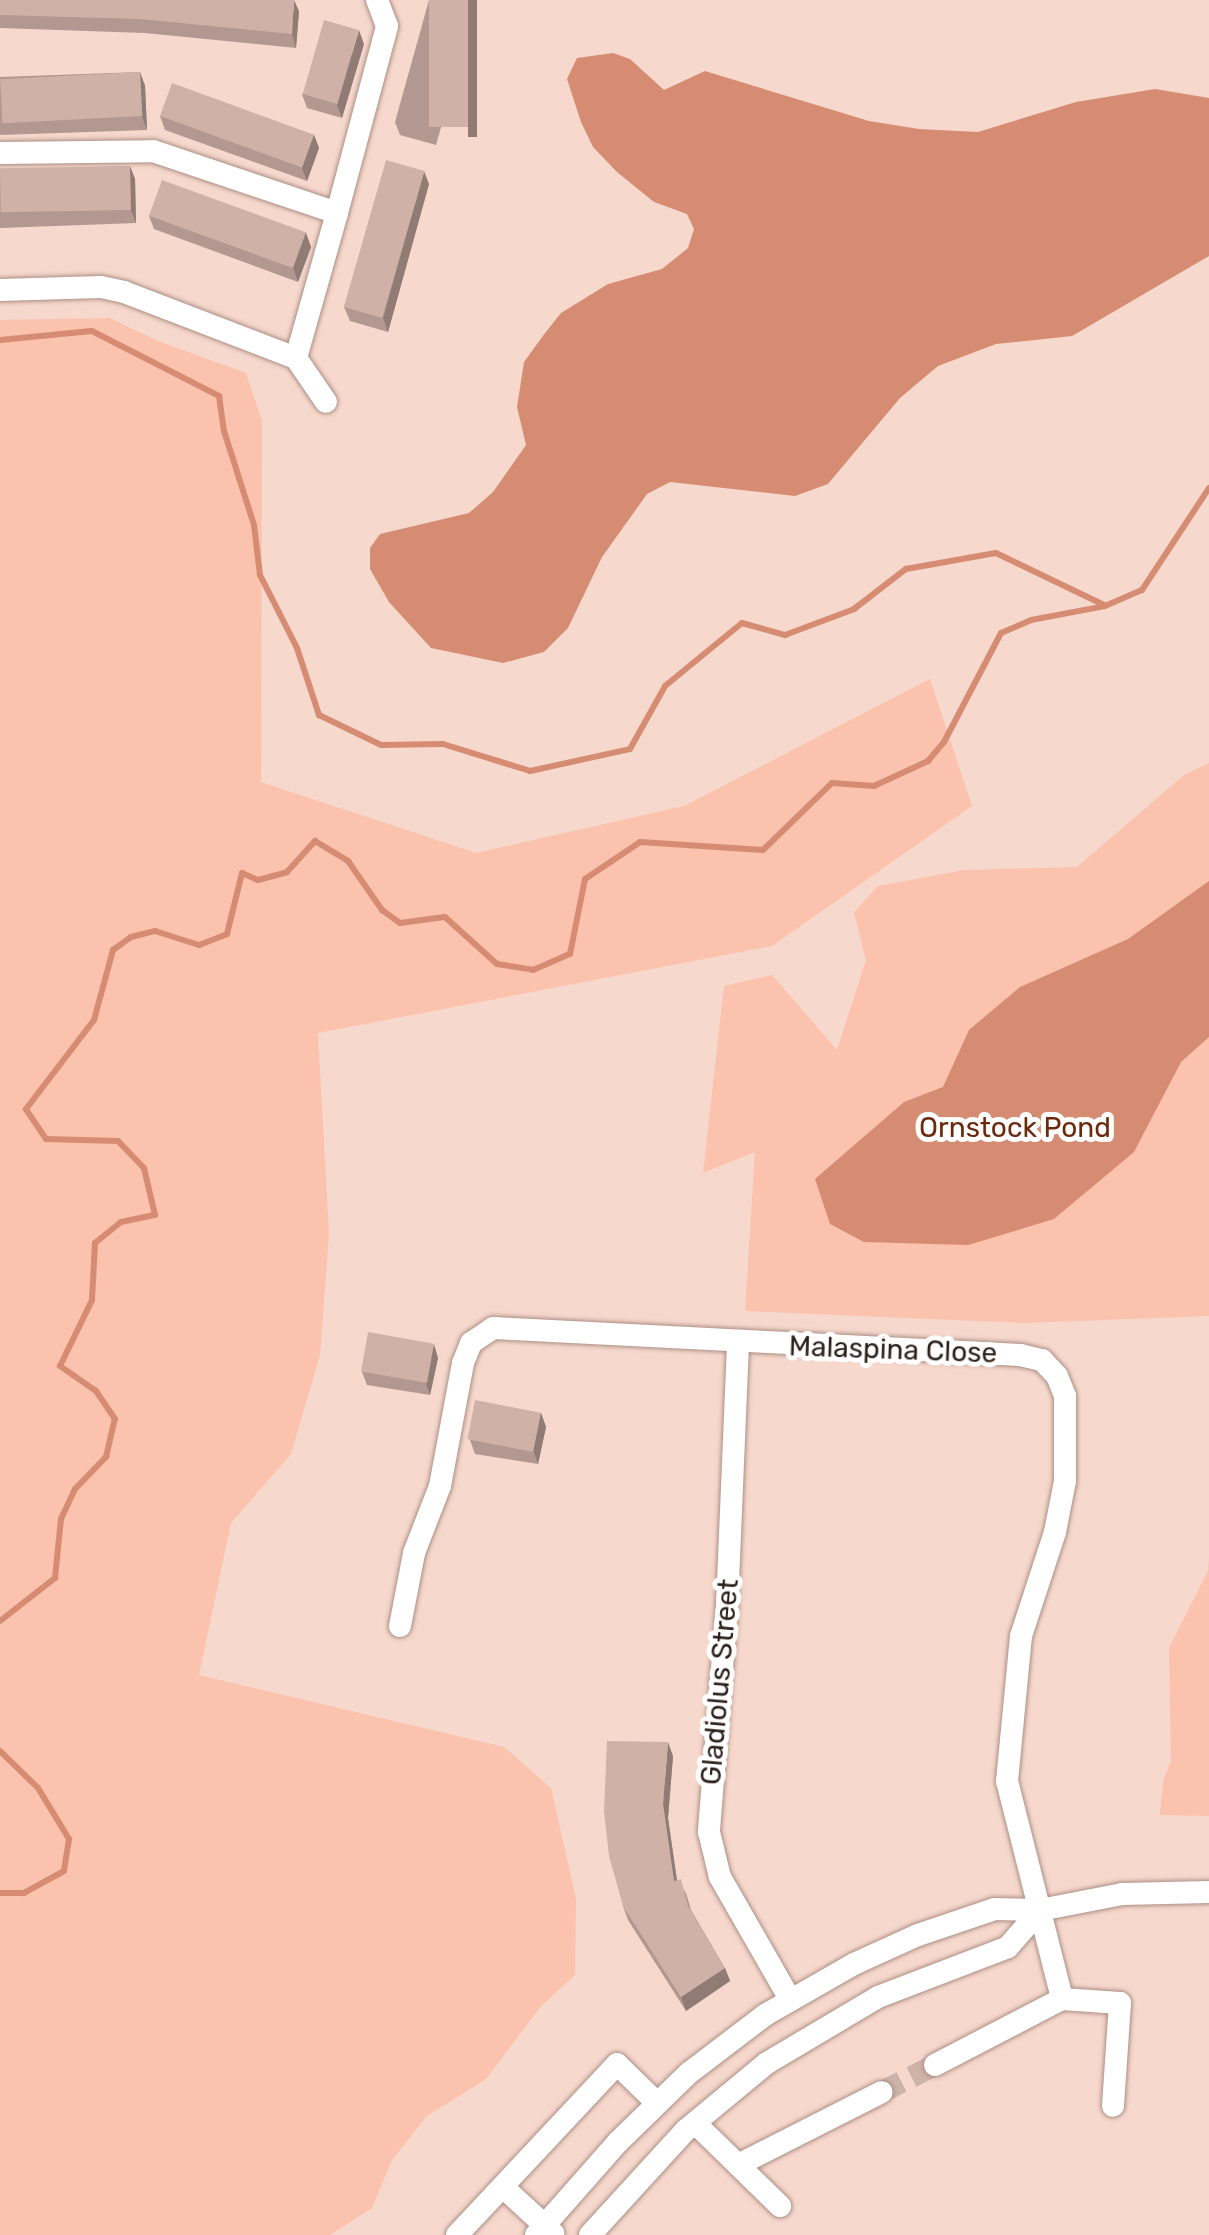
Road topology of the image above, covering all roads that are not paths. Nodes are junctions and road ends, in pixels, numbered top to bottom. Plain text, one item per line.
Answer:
1 (377, 0) edge
2 (0, 153) edge
3 (337, 213) junction
4 (0, 290) edge
5 (296, 358) junction
6 (326, 402) dead end
7 (738, 1344) junction
8 (400, 1626) dead end
9 (1209, 1892) edge
10 (1040, 1910) junction
11 (790, 1999) junction
12 (1062, 1999) junction
13 (935, 2065) tunnel mouth
14 (882, 2092) tunnel mouth
15 (657, 2103) junction
16 (1113, 2106) dead end
17 (695, 2122) junction
18 (738, 2165) junction
19 (504, 2188) junction
20 (780, 2206) dead end
21 (546, 2232) edge
22 (456, 2235) edge
23 (590, 2235) edge

1 - 3 street
2 - 3 street
3 - 5 street
4 - 5 street
5 - 6 street
7 - 8 street, Malaspina Close
7 - 10 street, Malaspina Close
7 - 11 street, Gladiolus Street
9 - 10 street
10 - 11 street
10 - 12 street, Malaspina Close
10 - 17 street
11 - 15 street
12 - 13 street
12 - 16 street
14 - 18 street
15 - 19 street
15 - 21 street
17 - 18 street
17 - 23 street
18 - 20 street
19 - 21 street
19 - 22 street

